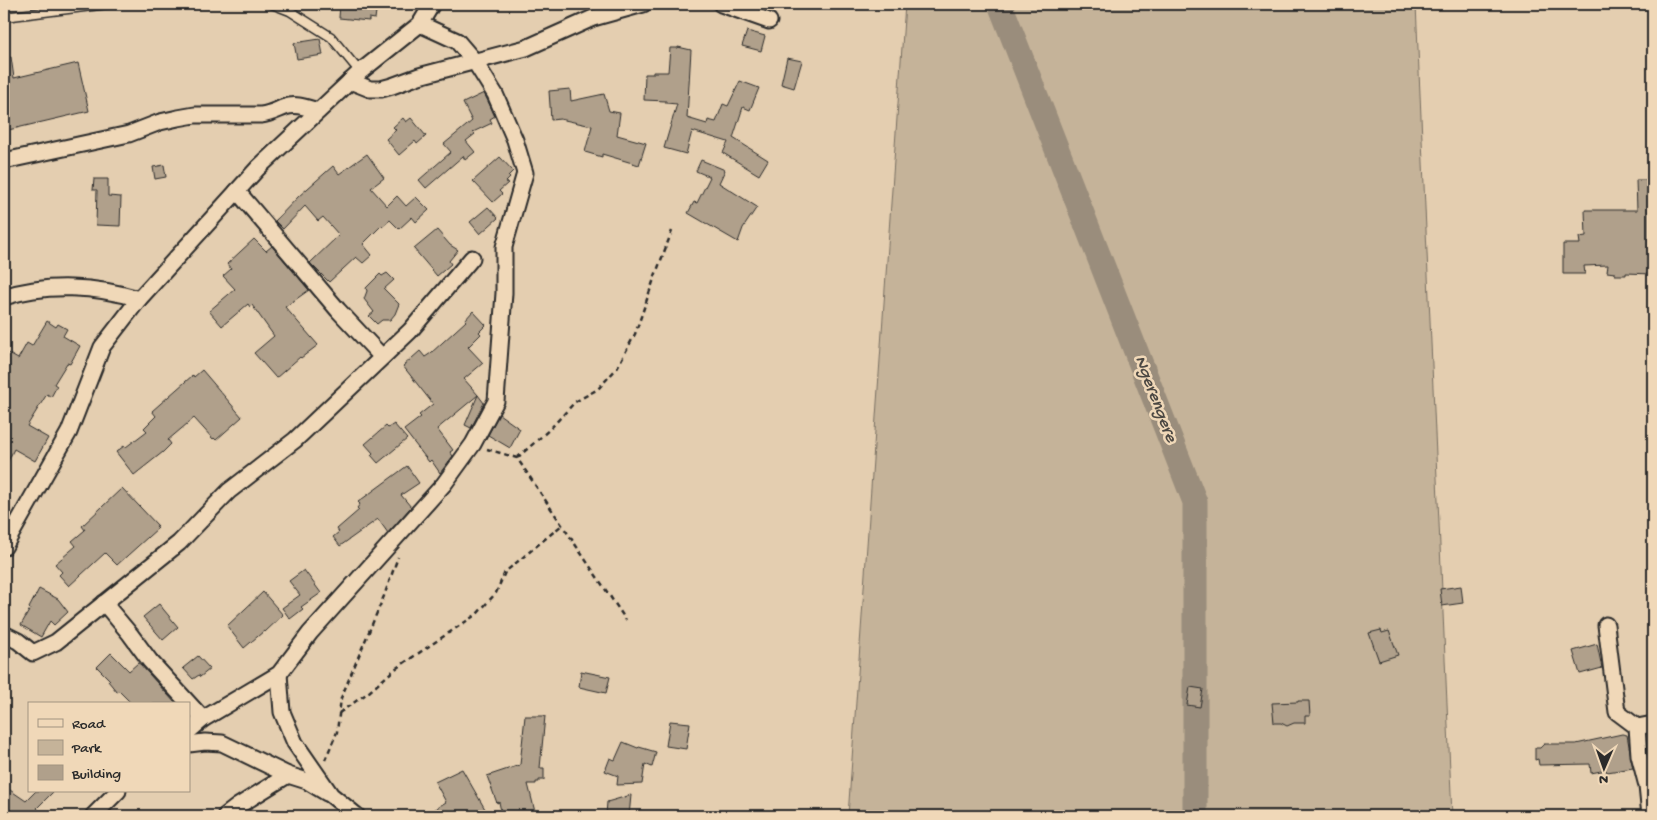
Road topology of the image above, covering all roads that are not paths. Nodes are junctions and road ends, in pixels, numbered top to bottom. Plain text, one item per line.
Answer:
1 (108, 4) edge
2 (272, 4) edge
3 (432, 4) edge
4 (643, 4) edge
5 (721, 4) edge
6 (4, 16) edge
7 (769, 21) dead end
8 (420, 24) junction
9 (475, 62) junction
10 (355, 76) junction
11 (318, 111) junction
12 (4, 161) edge
13 (237, 191) junction
14 (472, 258) dead end
15 (4, 297) edge
16 (139, 300) junction
17 (382, 357) junction
18 (4, 547) edge
19 (104, 603) junction
20 (1606, 625) dead end
21 (4, 634) edge
22 (279, 674) junction
23 (187, 702) edge
24 (190, 705) edge
25 (203, 719) junction
26 (1653, 724) edge
27 (1637, 727) junction
28 (190, 730) edge
29 (190, 744) edge
30 (288, 775) junction
31 (117, 792) edge
32 (331, 794) junction
33 (93, 816) edge
34 (226, 816) edge
35 (357, 816) edge
36 (1650, 816) edge

1 - 6 lane
2 - 10 lane
3 - 8 street
4 - 9 street
5 - 7 street
8 - 9 street
8 - 10 street
9 - 10 street
9 - 22 street
10 - 11 street
11 - 12 street
11 - 13 street
13 - 16 street
13 - 17 street
14 - 17 street
15 - 16 street
16 - 18 street
17 - 19 street
19 - 21 street
19 - 23 street
20 - 27 street
22 - 25 street
22 - 32 street
24 - 25 street
25 - 28 street
26 - 27 street
27 - 36 street
29 - 30 street
30 - 32 street
30 - 34 street
31 - 33 street
32 - 35 street

